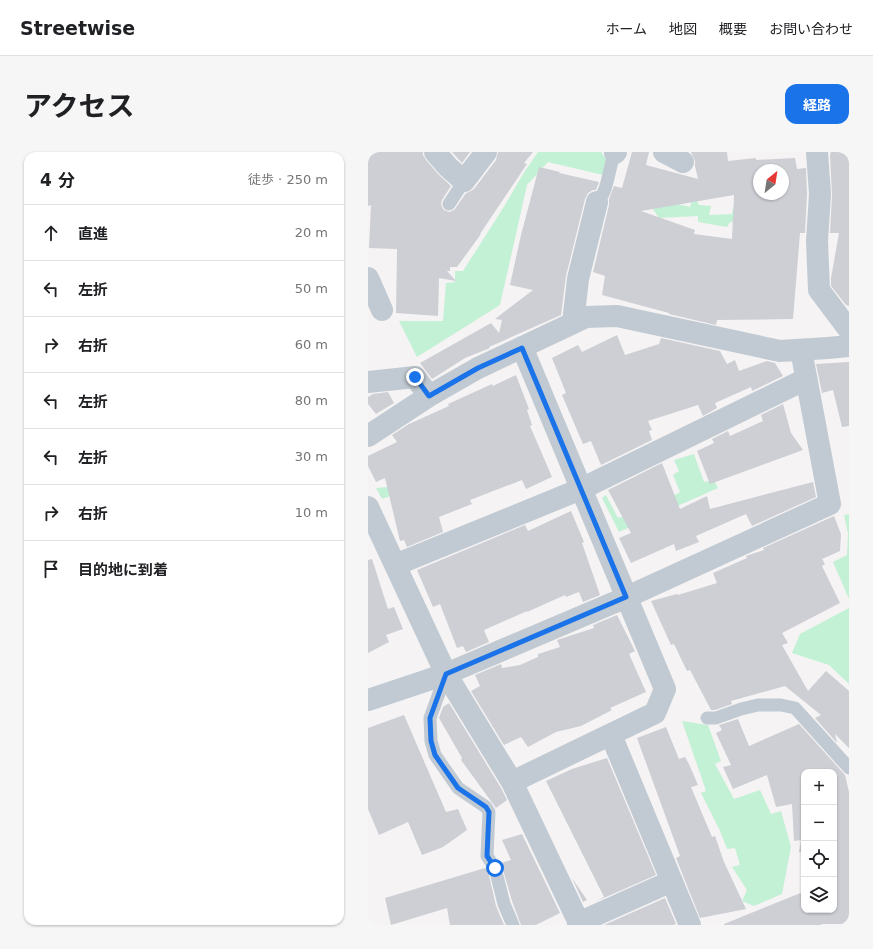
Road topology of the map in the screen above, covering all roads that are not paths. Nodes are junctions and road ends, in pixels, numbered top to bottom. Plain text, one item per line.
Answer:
1 (435, 152) edge
2 (486, 152) edge
3 (664, 152) edge
4 (817, 152) edge
5 (615, 153) edge
6 (683, 162) dead end
7 (464, 181) junction
8 (597, 202) joint
9 (449, 204) dead end
10 (368, 278) edge
11 (382, 310) dead end
12 (573, 323) junction
13 (849, 330) edge
14 (849, 346) edge
15 (522, 348) junction
16 (801, 350) junction
17 (806, 379) junction
18 (368, 382) edge
19 (429, 396) junction
20 (368, 436) edge
21 (581, 489) junction
22 (368, 507) edge
23 (375, 539) edge
24 (395, 565) junction
25 (626, 597) junction
26 (446, 674) junction
27 (368, 700) edge
28 (707, 718) dead end
29 (611, 735) junction
30 (849, 768) edge
31 (512, 782) junction
32 (672, 881) junction
33 (579, 924) edge
34 (513, 925) edge
35 (690, 925) edge

1 - 7 street
2 - 7 street
3 - 6 street
4 - 13 street
5 - 8 lane
7 - 9 lane
8 - 12 street
10 - 11 street
12 - 15 street
12 - 16 street
14 - 16 street
15 - 19 street
15 - 21 street
16 - 17 street
17 - 21 street
17 - 25 street
18 - 19 street
19 - 20 street
21 - 24 street
21 - 25 street
22 - 23 street
23 - 24 street
24 - 26 street
25 - 26 street
25 - 29 street
26 - 27 street
26 - 31 street
26 - 34 lane
28 - 30 lane
29 - 31 street
29 - 32 street
31 - 33 street
32 - 33 street
32 - 35 street

